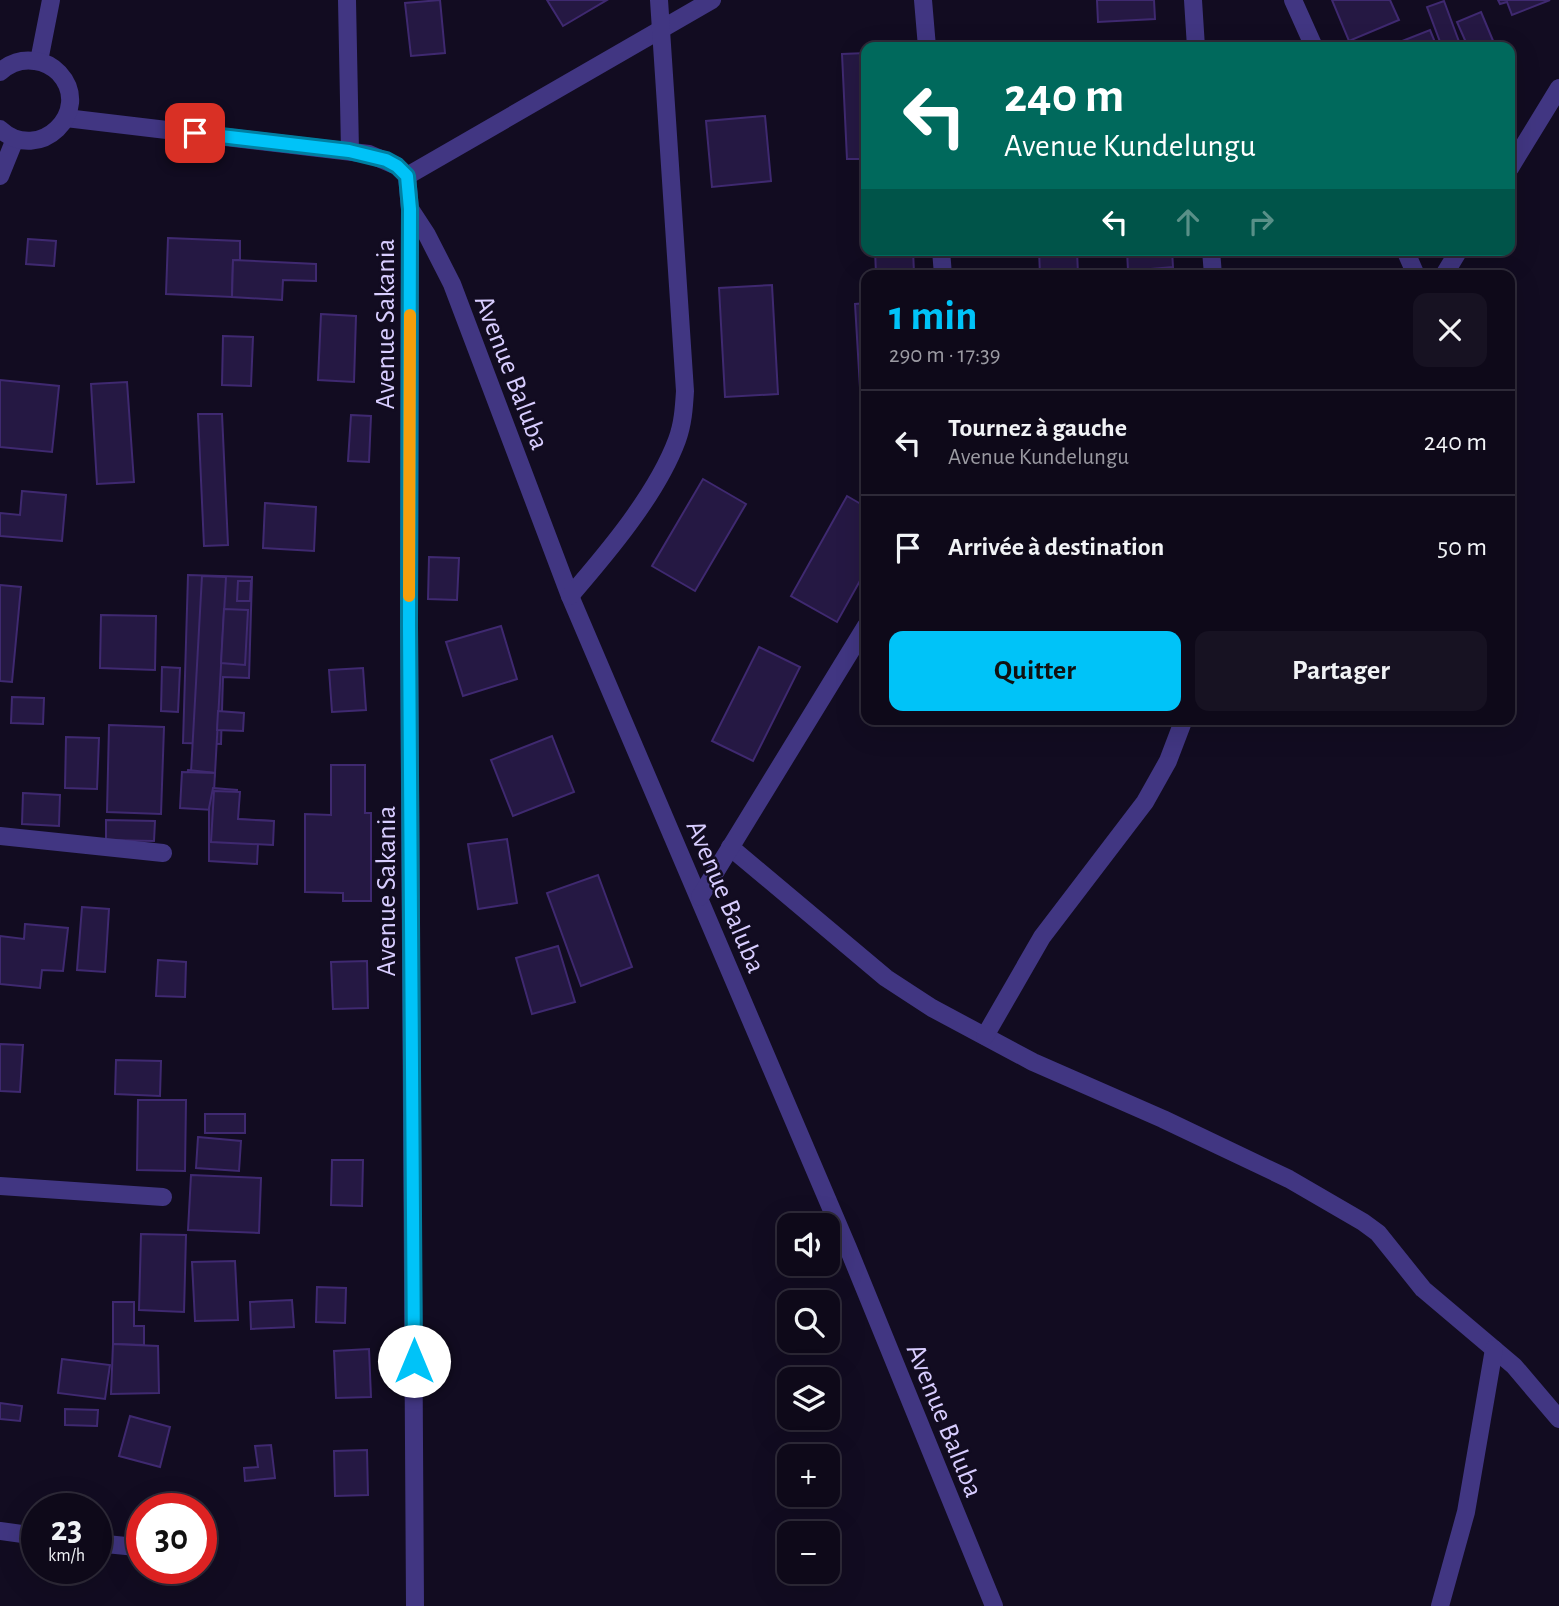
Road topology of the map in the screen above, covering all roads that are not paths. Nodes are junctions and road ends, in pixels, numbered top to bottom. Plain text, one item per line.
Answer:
1 (51, 0) edge
2 (347, 0) edge
3 (659, 0) edge
4 (712, 0) edge
5 (923, 0) edge
6 (1193, 0) edge
7 (1293, 0) edge
8 (661, 30) junction
9 (926, 42) edge
10 (1196, 42) edge
11 (1312, 42) edge
12 (39, 61) junction
13 (0, 72) edge
14 (1559, 89) edge
15 (66, 118) junction
16 (7, 134) edge
17 (349, 151) junction
18 (1515, 159) edge
19 (0, 176) edge
20 (407, 176) junction
21 (410, 209) junction
22 (570, 596) junction
23 (861, 634) edge
24 (1182, 725) edge
25 (0, 836) edge
26 (730, 848) junction
27 (163, 853) dead end
28 (700, 897) junction
29 (985, 1036) junction
30 (0, 1186) edge
31 (163, 1197) dead end
32 (1494, 1349) junction
33 (1559, 1419) edge
34 (0, 1531) edge
35 (21, 1534) edge
36 (415, 1606) edge
37 (994, 1606) edge
38 (1440, 1606) edge

1 - 12 street
2 - 17 street
3 - 8 street
4 - 8 street
5 - 9 street
6 - 10 street
7 - 11 street
8 - 20 street
8 - 22 street
12 - 13 street
12 - 15 street
14 - 18 street
15 - 16 street
15 - 17 street
16 - 19 street
17 - 20 street
20 - 21 street, Avenue Sakania
21 - 22 street, Avenue Baluba
21 - 36 street, Avenue Sakania
22 - 28 street, Avenue Baluba
23 - 26 street
24 - 29 street
25 - 27 street
26 - 28 street
26 - 29 street
28 - 37 street, Avenue Baluba
29 - 32 street
30 - 31 street
32 - 33 street
32 - 38 street
34 - 35 street

